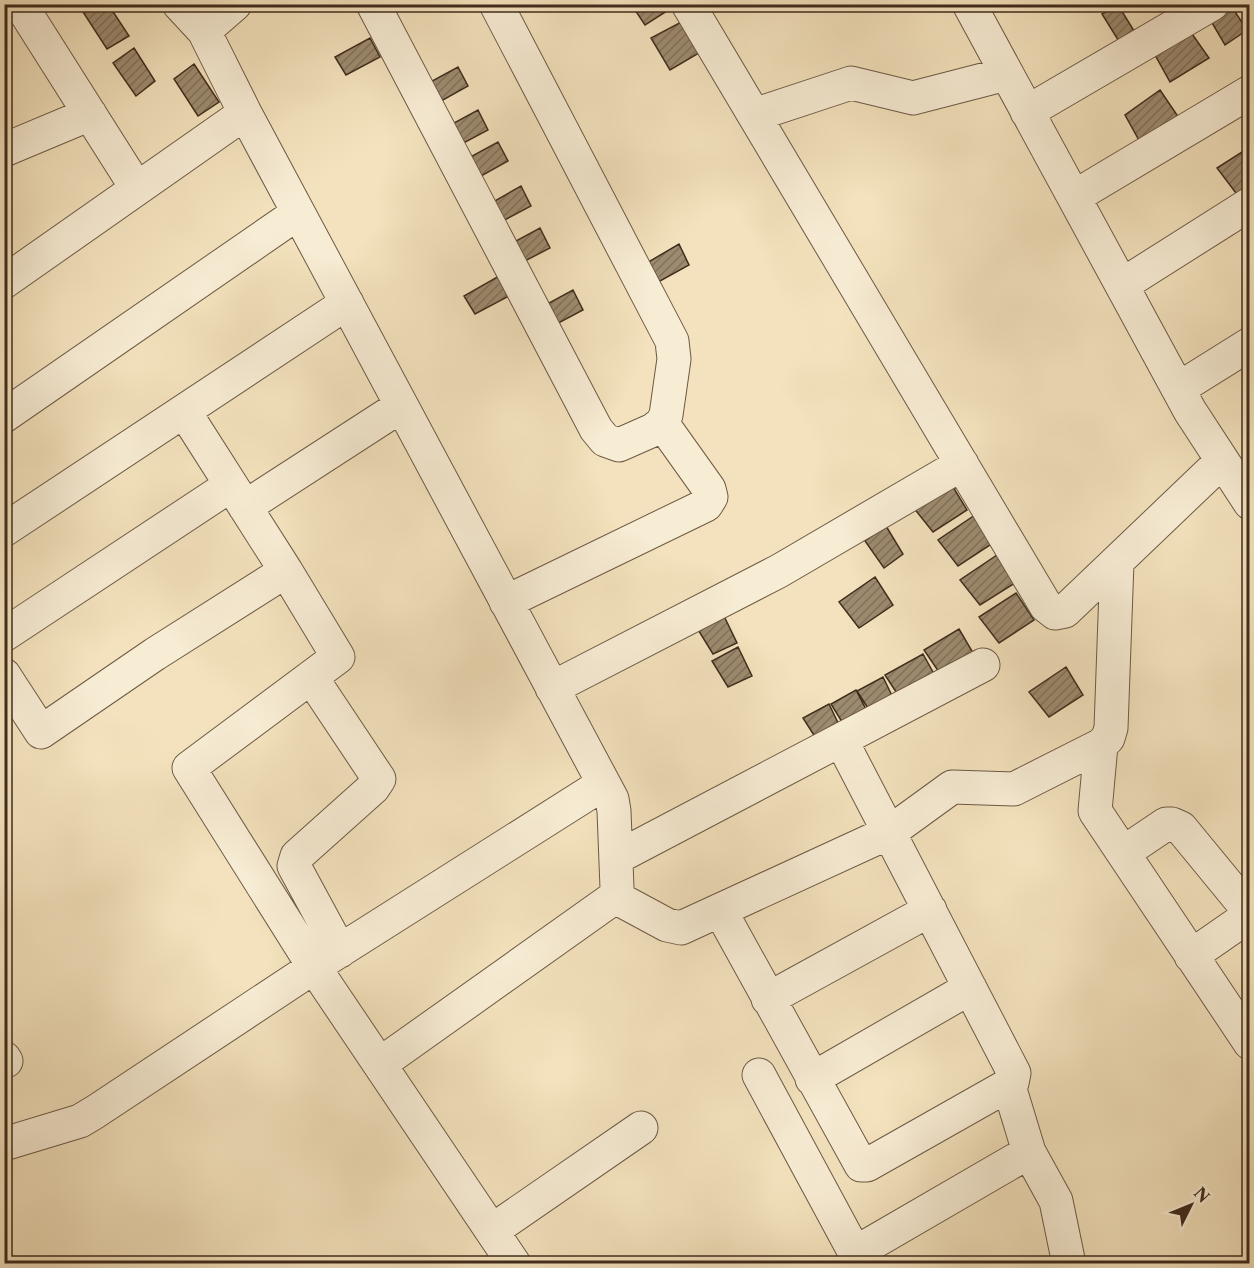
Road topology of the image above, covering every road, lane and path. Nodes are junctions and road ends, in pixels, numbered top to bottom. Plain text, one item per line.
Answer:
1 (20, 4) edge
2 (179, 4) edge
3 (235, 4) edge
4 (373, 4) edge
5 (496, 4) edge
6 (688, 4) edge
7 (969, 4) edge
8 (1212, 4) edge
9 (204, 31) junction
10 (1006, 74) junction
11 (1250, 92) edge
12 (245, 112) junction
13 (1027, 112) junction
14 (90, 114) junction
15 (754, 115) junction
16 (4, 150) edge
17 (136, 187) junction
18 (1074, 197) junction
19 (1250, 204) edge
20 (298, 213) junction
21 (4, 282) edge
22 (1122, 285) junction
23 (347, 303) junction
24 (1250, 344) edge
25 (1178, 389) junction
26 (401, 406) junction
27 (184, 411) junction
28 (4, 416) edge
29 (662, 423) junction
30 (1222, 461) junction
31 (962, 464) junction
32 (1247, 492) edge
33 (238, 496) junction
34 (4, 530) edge
35 (1117, 562) junction
36 (286, 571) junction
37 (506, 602) junction
38 (4, 635) edge
39 (983, 665) dead end
40 (4, 675) edge
41 (311, 677) junction
42 (552, 688) junction
43 (841, 740) junction
44 (1101, 745) junction
45 (603, 784) junction
46 (890, 832) junction
47 (1123, 853) junction
48 (616, 858) junction
49 (615, 897) junction
50 (720, 910) junction
51 (930, 910) junction
52 (1250, 914) edge
53 (1191, 956) junction
54 (327, 959) junction
55 (970, 988) junction
56 (768, 999) junction
57 (1250, 1043) edge
58 (380, 1064) junction
59 (759, 1075) dead end
60 (812, 1078) junction
61 (1009, 1086) junction
62 (641, 1128) dead end
63 (4, 1144) edge
64 (1029, 1152) junction
65 (493, 1230) junction
66 (858, 1258) edge
67 (514, 1263) edge
68 (1069, 1263) edge

1 - 14 street
2 - 9 street
3 - 9 street
4 - 29 street
5 - 29 street
6 - 15 street
7 - 10 street
8 - 13 street
9 - 12 street
10 - 13 street
10 - 15 street
11 - 18 street
12 - 17 street
12 - 20 street
13 - 18 street
14 - 16 street
14 - 17 street
15 - 31 street
17 - 21 street
18 - 22 street
19 - 22 street
20 - 23 street
20 - 28 street
22 - 25 street
23 - 26 street
23 - 27 street
24 - 25 street
25 - 30 street
26 - 33 street
26 - 37 street
27 - 33 street
27 - 34 street
29 - 37 street
30 - 32 street
30 - 35 street
31 - 35 street
31 - 42 street
33 - 36 street
33 - 38 street
35 - 44 street
36 - 40 street
36 - 41 street
37 - 42 street
39 - 43 street
41 - 54 street
41 - 54 street
42 - 45 street
43 - 46 street
43 - 48 street
44 - 46 street
44 - 47 street
45 - 48 street
45 - 54 street
46 - 50 street
46 - 51 street
47 - 52 street
47 - 53 street
48 - 49 street
49 - 50 street
49 - 58 street
50 - 56 street
51 - 55 street
51 - 56 street
52 - 53 street
53 - 57 street
54 - 58 street
54 - 63 street
55 - 60 street
55 - 61 street
56 - 60 street
58 - 65 street
59 - 66 street
60 - 61 street
61 - 64 street
62 - 65 street
64 - 66 street
64 - 68 street
65 - 67 street

